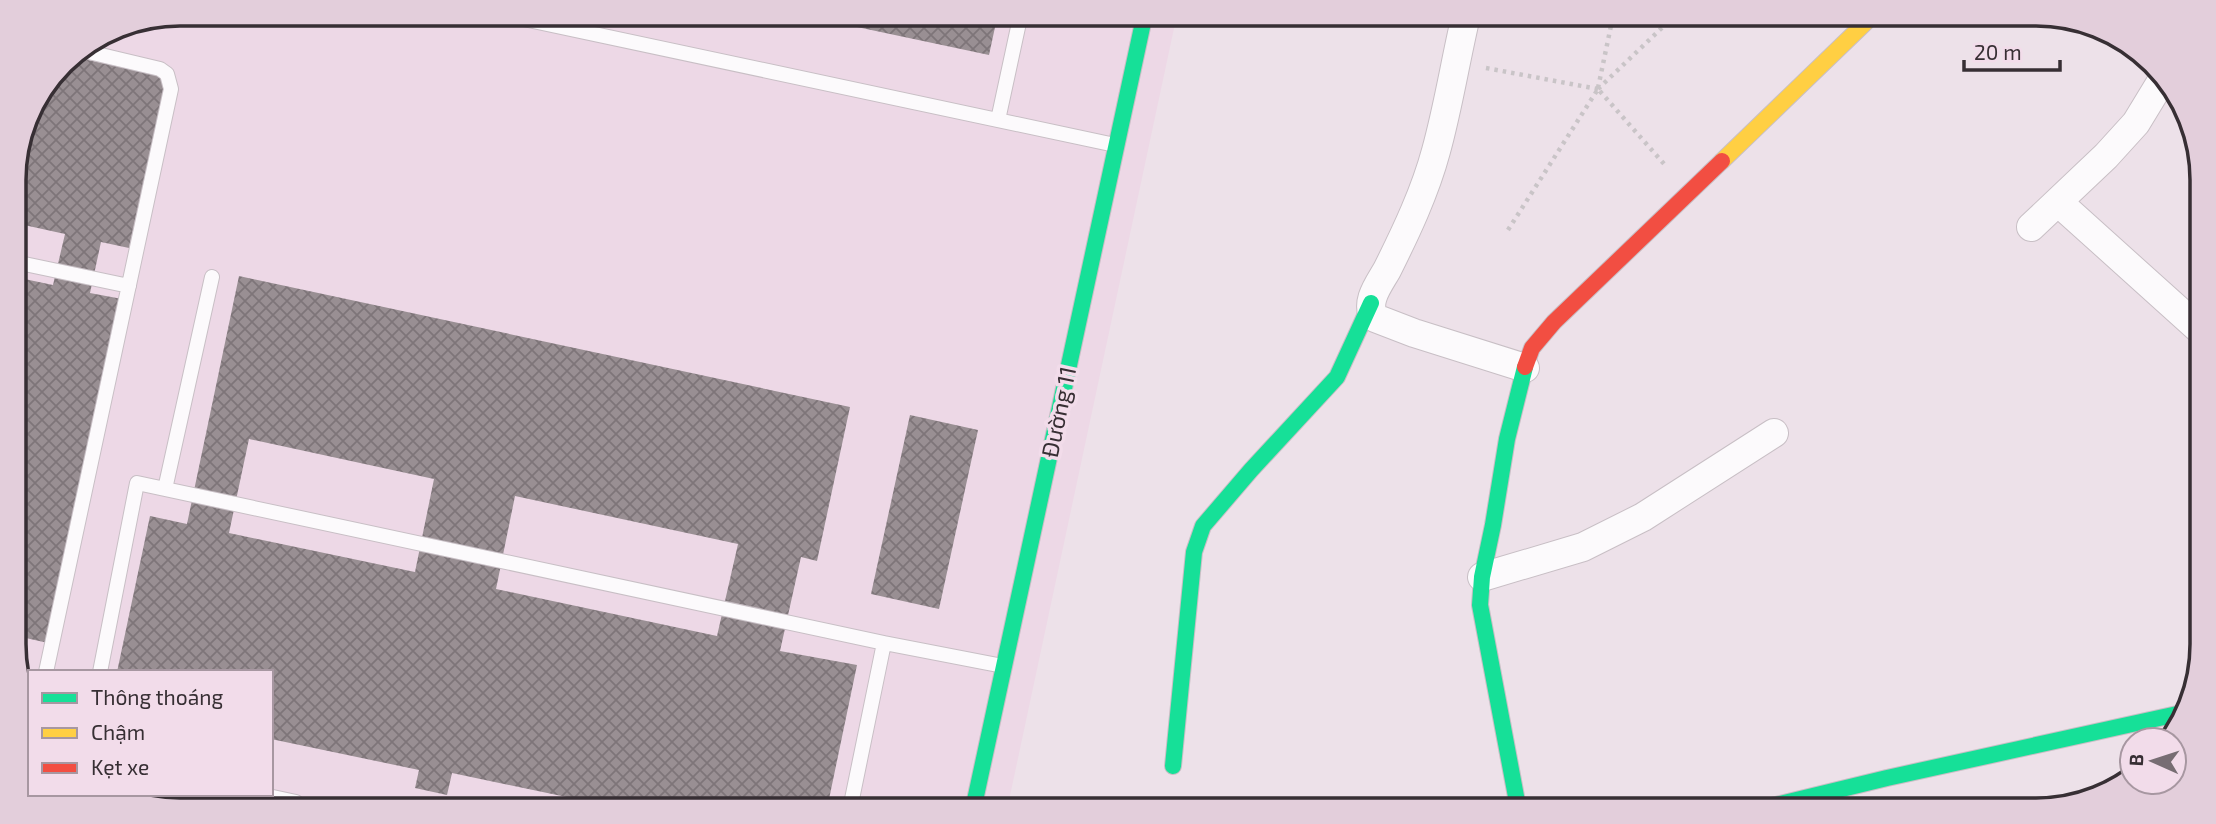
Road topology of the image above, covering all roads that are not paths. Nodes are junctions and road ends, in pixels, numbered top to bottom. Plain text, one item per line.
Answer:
1 (557, 26) edge
2 (1018, 26) edge
3 (1142, 26) edge
4 (1464, 26) edge
5 (1862, 26) edge
6 (93, 53) edge
7 (2158, 87) edge
8 (998, 120) junction
9 (1116, 146) junction
10 (2057, 202) junction
11 (2031, 227) dead end
12 (27, 264) edge
13 (212, 277) dead end
14 (129, 286) junction
15 (1371, 303) junction
16 (2190, 321) edge
17 (1525, 368) junction
18 (1774, 433) dead end
19 (165, 488) junction
20 (1482, 577) junction
21 (884, 643) junction
22 (1004, 667) junction
23 (46, 670) edge
24 (100, 670) edge
25 (2172, 715) edge
26 (1173, 766) dead end
27 (1516, 797) edge
28 (1809, 797) edge
29 (852, 798) edge
30 (976, 798) edge

1 - 8 lane
2 - 8 lane
3 - 9 street, Đường 11
4 - 15 street
5 - 17 street
6 - 14 lane
7 - 10 street
8 - 9 lane
9 - 22 street, Đường 11
10 - 11 street
10 - 16 street
12 - 14 lane
13 - 19 lane
14 - 23 lane
15 - 17 street
15 - 26 street
17 - 20 street
18 - 20 street
19 - 21 lane
19 - 24 lane
20 - 27 street
21 - 22 lane
21 - 29 lane
22 - 30 street, Đường 11
25 - 28 street

